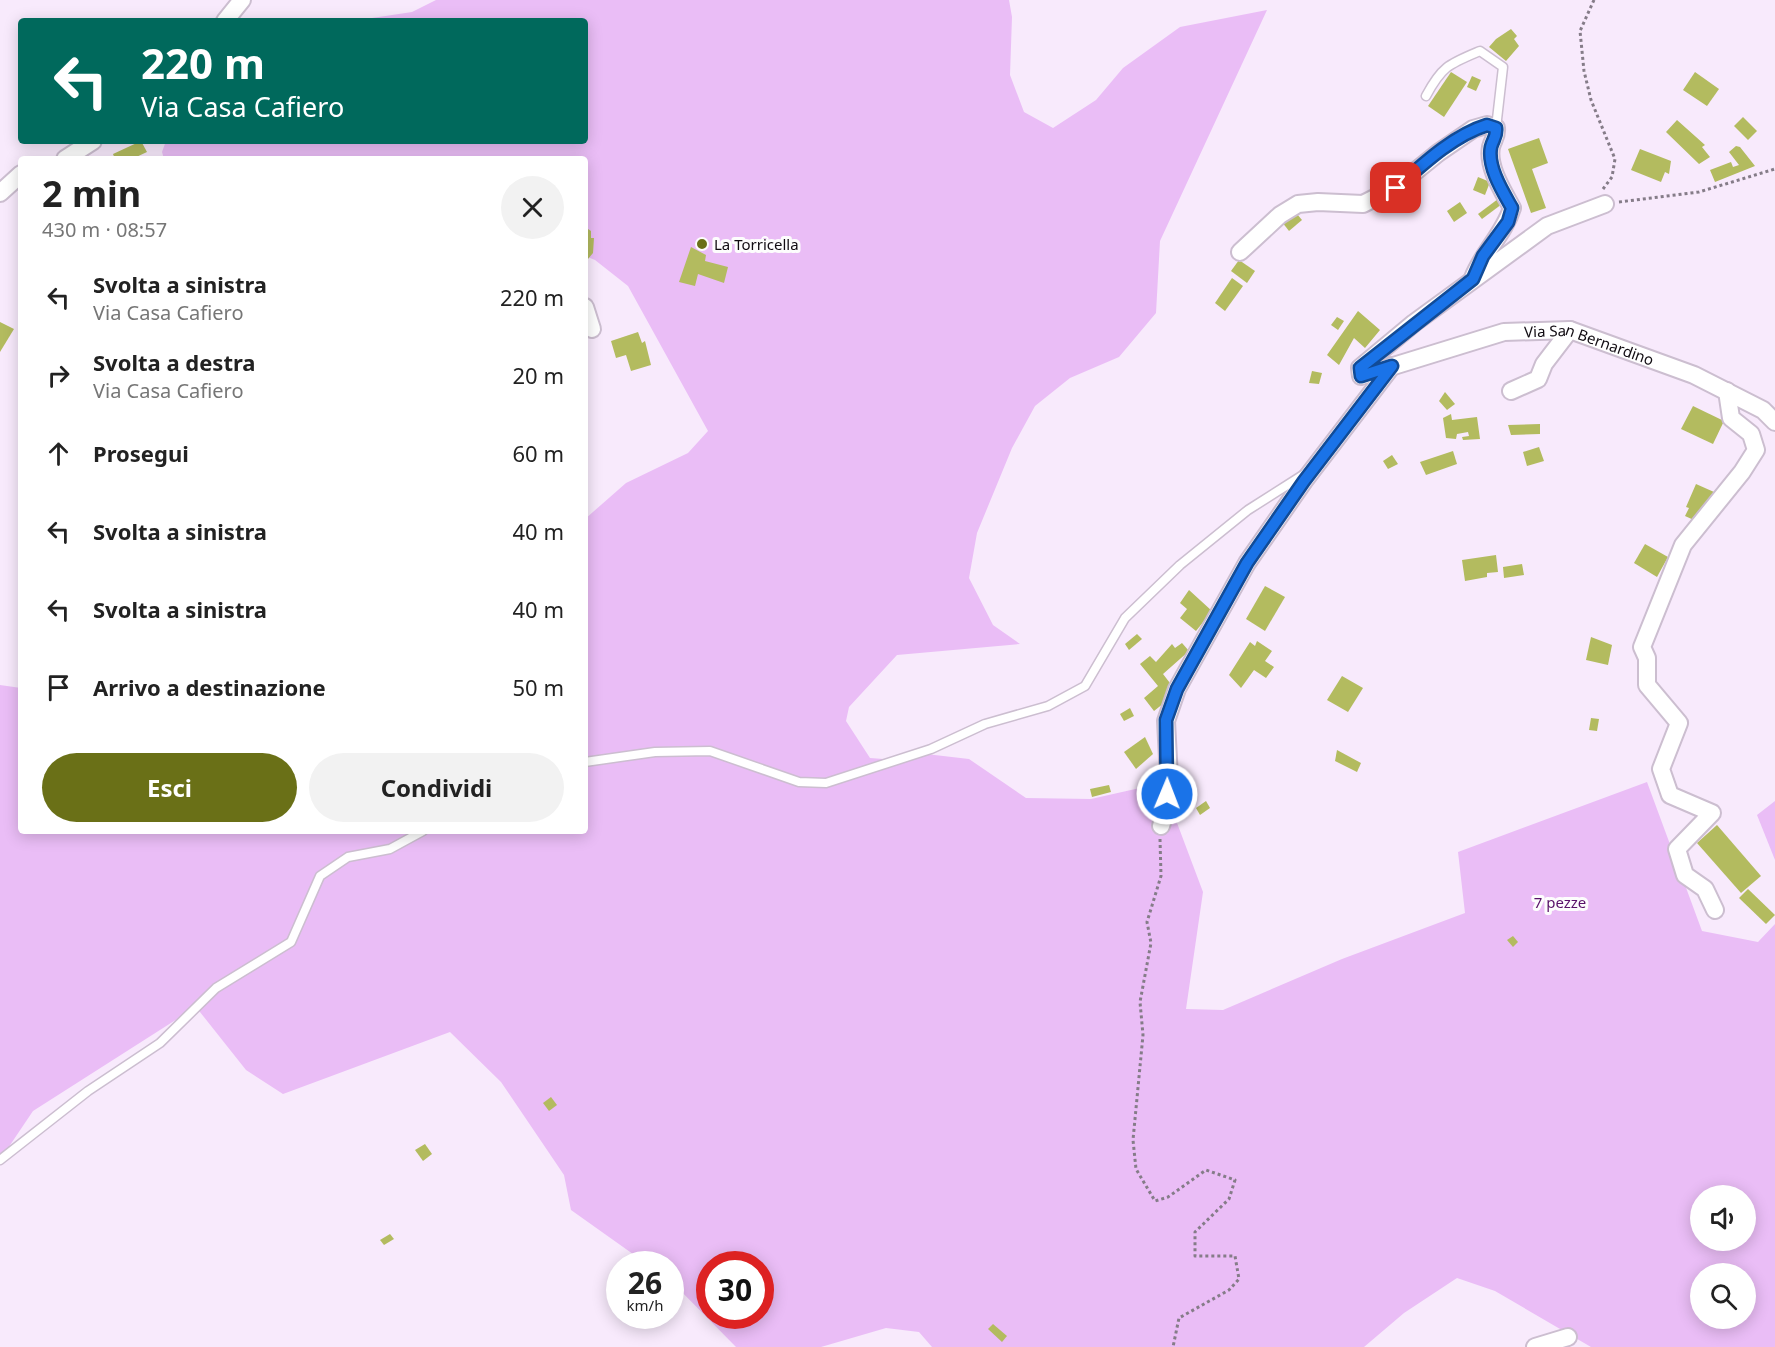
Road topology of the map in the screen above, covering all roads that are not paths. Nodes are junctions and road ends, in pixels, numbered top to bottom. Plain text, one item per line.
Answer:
1 (242, 0) edge
2 (227, 18) edge
3 (1426, 96) dead end
4 (1496, 128) junction
5 (88, 144) edge
6 (70, 156) edge
7 (18, 177) edge
8 (0, 193) edge
9 (1605, 204) road end
10 (1240, 252) dead end
11 (1473, 279) junction
12 (588, 316) edge
13 (592, 328) dead end
14 (1570, 330) junction
15 (1392, 366) junction
16 (1511, 391) dead end
17 (1727, 391) junction
18 (1775, 422) edge
19 (1313, 469) junction
20 (588, 762) edge
21 (1161, 826) road end
22 (418, 834) edge
23 (1715, 910) dead end
24 (0, 1160) edge
25 (1568, 1337) dead end
26 (1535, 1347) edge

1 - 2 street
3 - 4 lane
4 - 10 street
4 - 11 street
5 - 6 street
7 - 8 street
9 - 11 street
11 - 15 street, Via San Bernardino
12 - 13 street
14 - 15 street, Via San Bernardino
14 - 16 street
14 - 17 street, Via San Bernardino
15 - 19 street
17 - 18 street, Via San Bernardino
17 - 23 street
19 - 20 lane
19 - 21 street
22 - 24 lane
25 - 26 street

